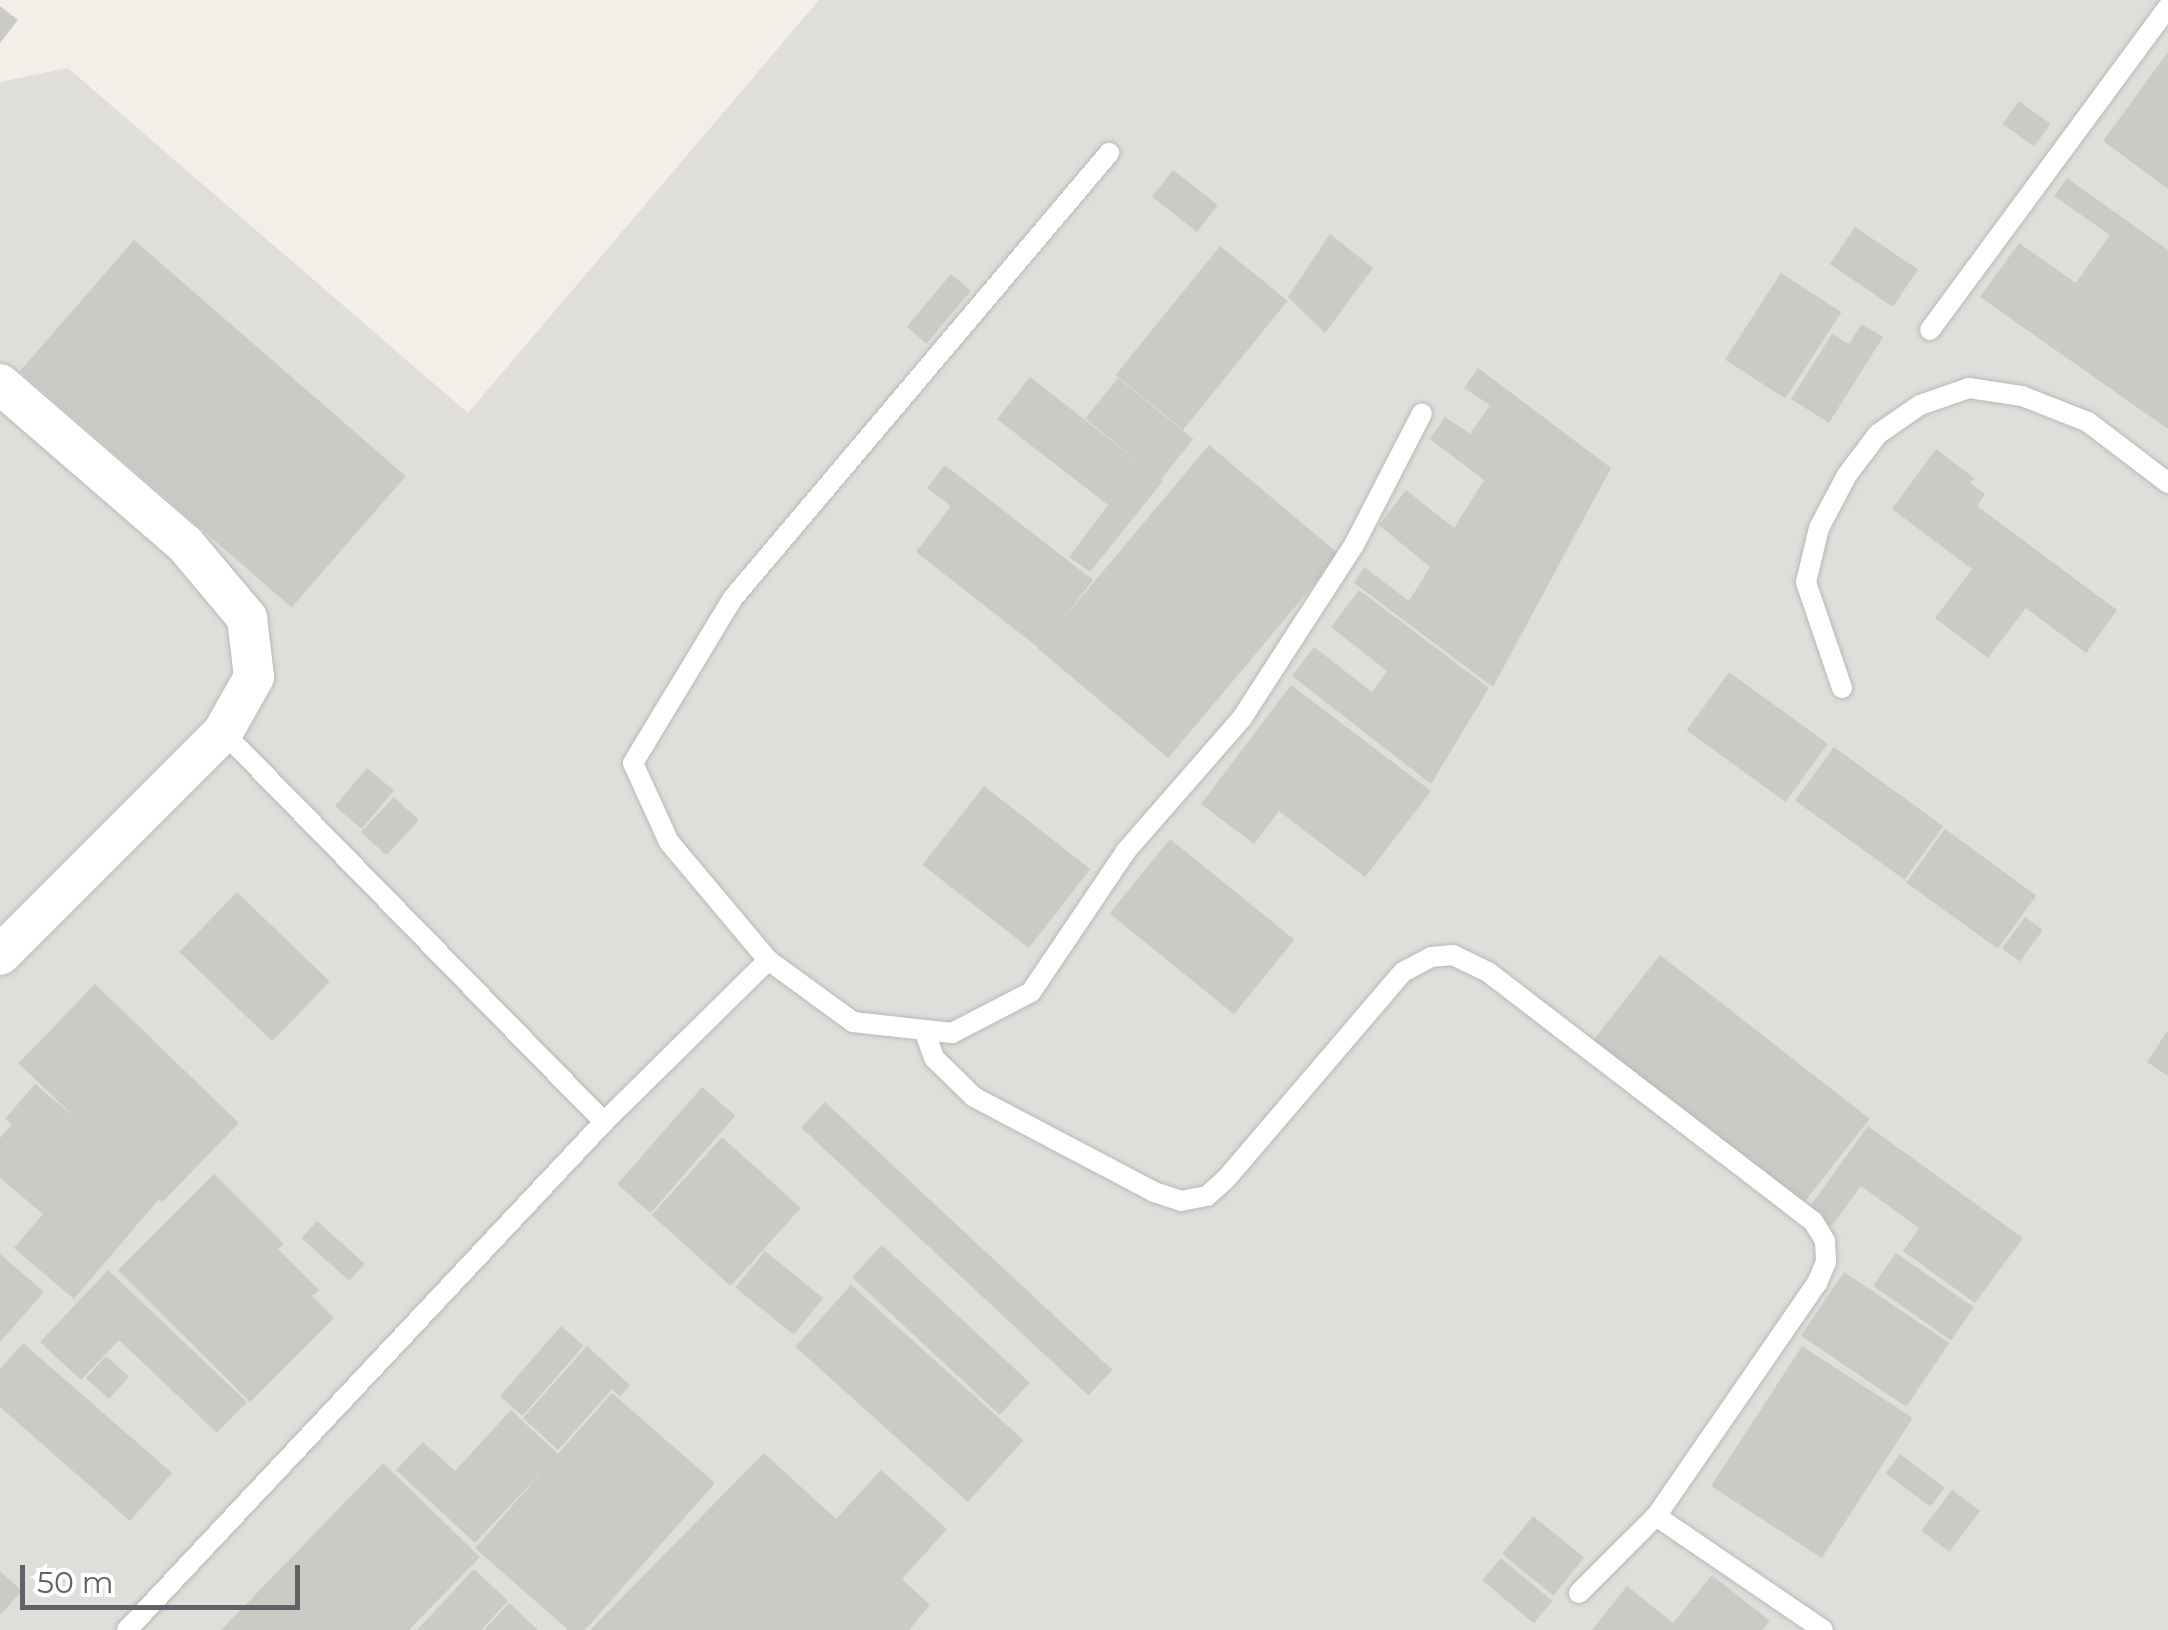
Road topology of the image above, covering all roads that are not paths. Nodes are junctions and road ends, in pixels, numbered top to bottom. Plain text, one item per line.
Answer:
1 (2168, 6) edge
2 (1108, 153) dead end
3 (1930, 330) dead end
4 (0, 384) edge
5 (1422, 413) dead end
6 (2168, 483) edge
7 (1842, 688) dead end
8 (223, 732) junction
9 (4, 942) edge
10 (768, 960) junction
11 (924, 1030) junction
12 (604, 1122) junction
13 (1656, 1516) junction
14 (1579, 1592) dead end
15 (126, 1630) edge
16 (1823, 1630) edge

1 - 3 lane
2 - 10 lane
4 - 8 street
5 - 11 lane
6 - 7 lane
8 - 9 street
8 - 12 lane
10 - 11 lane
10 - 12 lane
11 - 13 lane
12 - 15 lane
13 - 14 lane
13 - 16 lane

